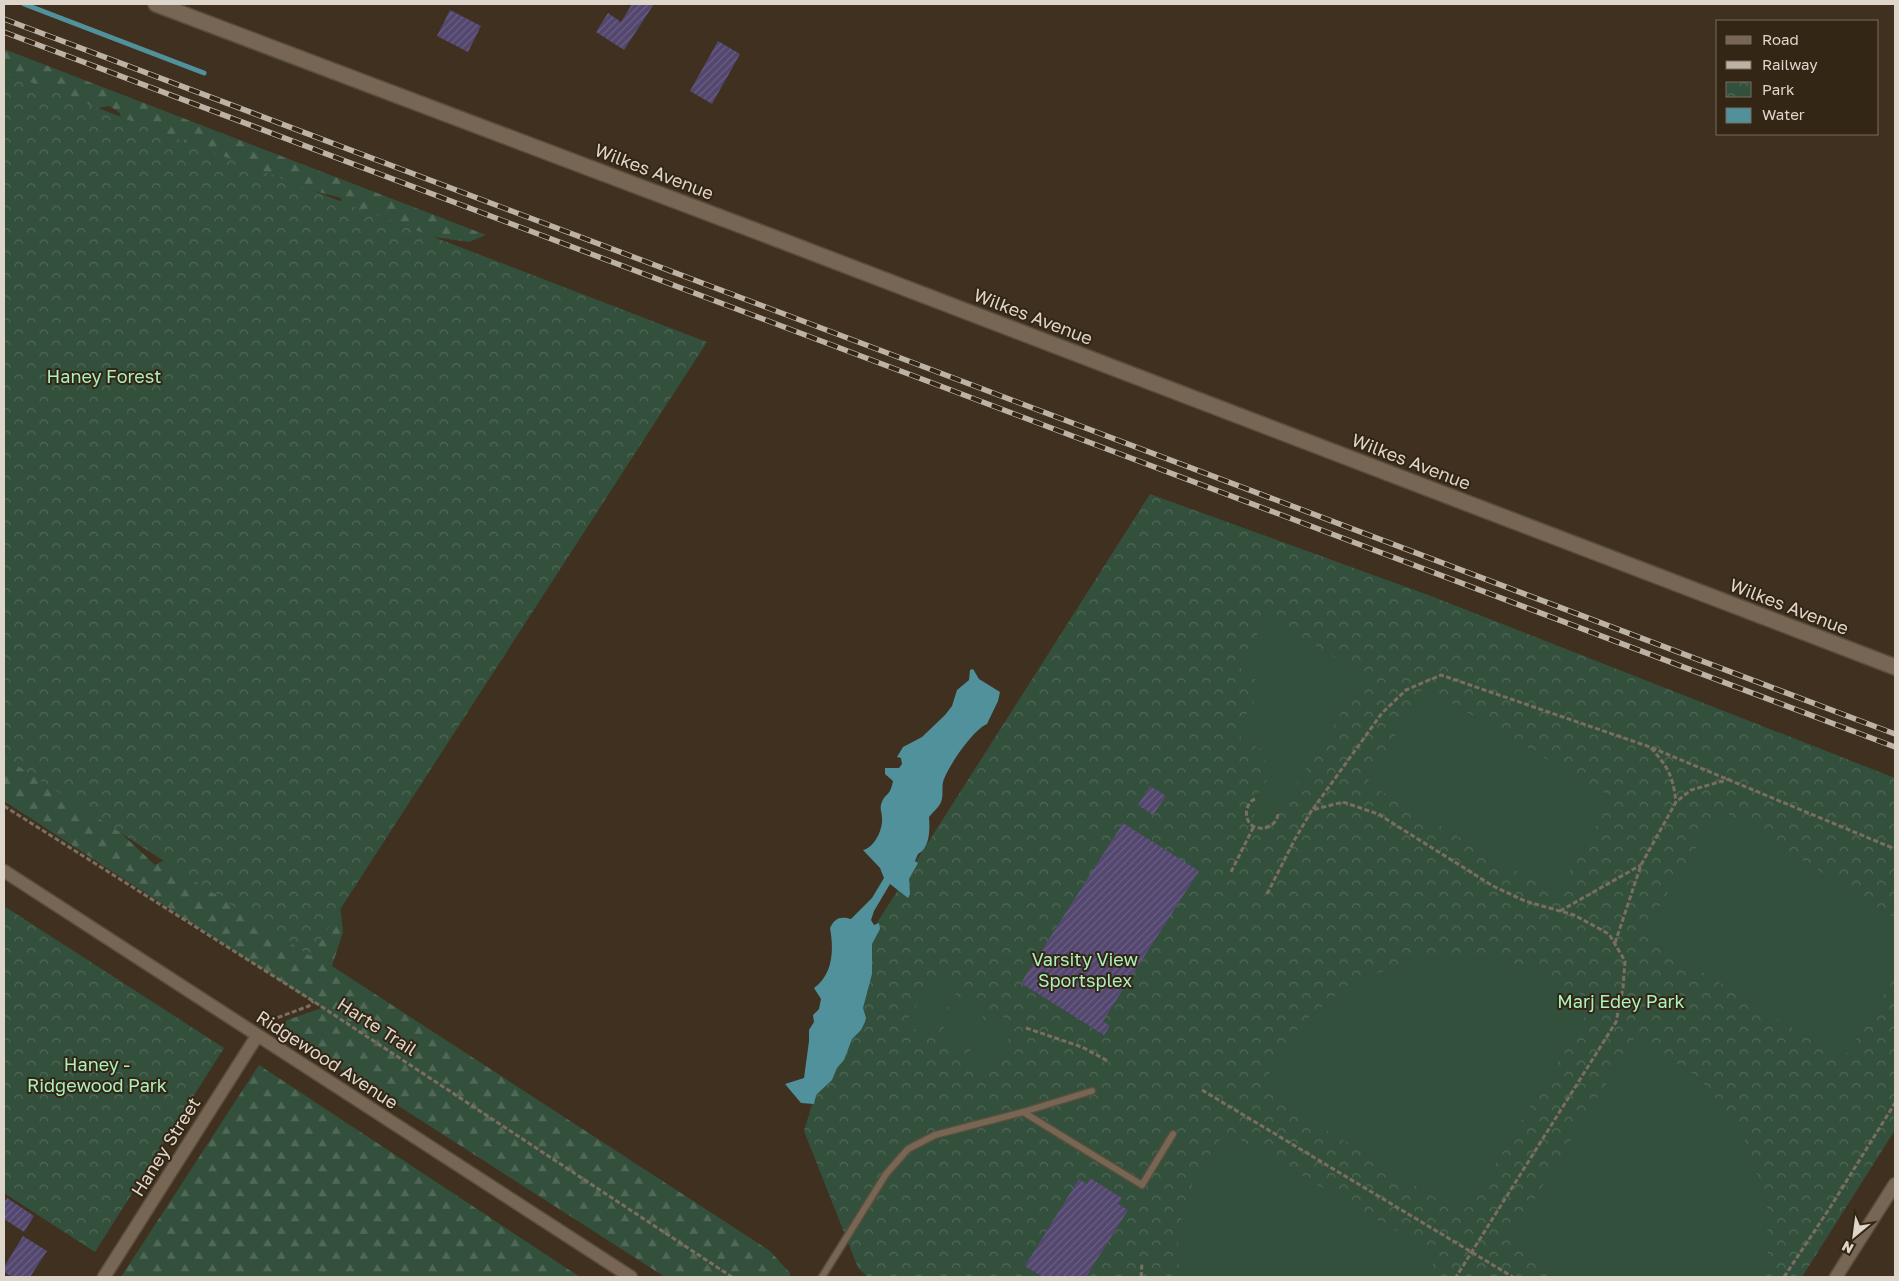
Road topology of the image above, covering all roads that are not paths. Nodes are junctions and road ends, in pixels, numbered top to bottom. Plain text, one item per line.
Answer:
1 (156, 4) edge
2 (1895, 667) edge
3 (4, 871) edge
4 (257, 1036) junction
5 (1092, 1091) dead end
6 (1023, 1112) junction
7 (1173, 1134) dead end
8 (1895, 1184) edge
9 (104, 1277) edge
10 (631, 1277) edge
11 (822, 1277) edge
12 (1836, 1277) edge

1 - 2 main road, Wilkes Avenue
3 - 4 street, Ridgewood Avenue
4 - 9 street, Haney Street
4 - 10 street, Ridgewood Avenue
5 - 6 lane
6 - 7 lane
6 - 11 lane
8 - 12 street

